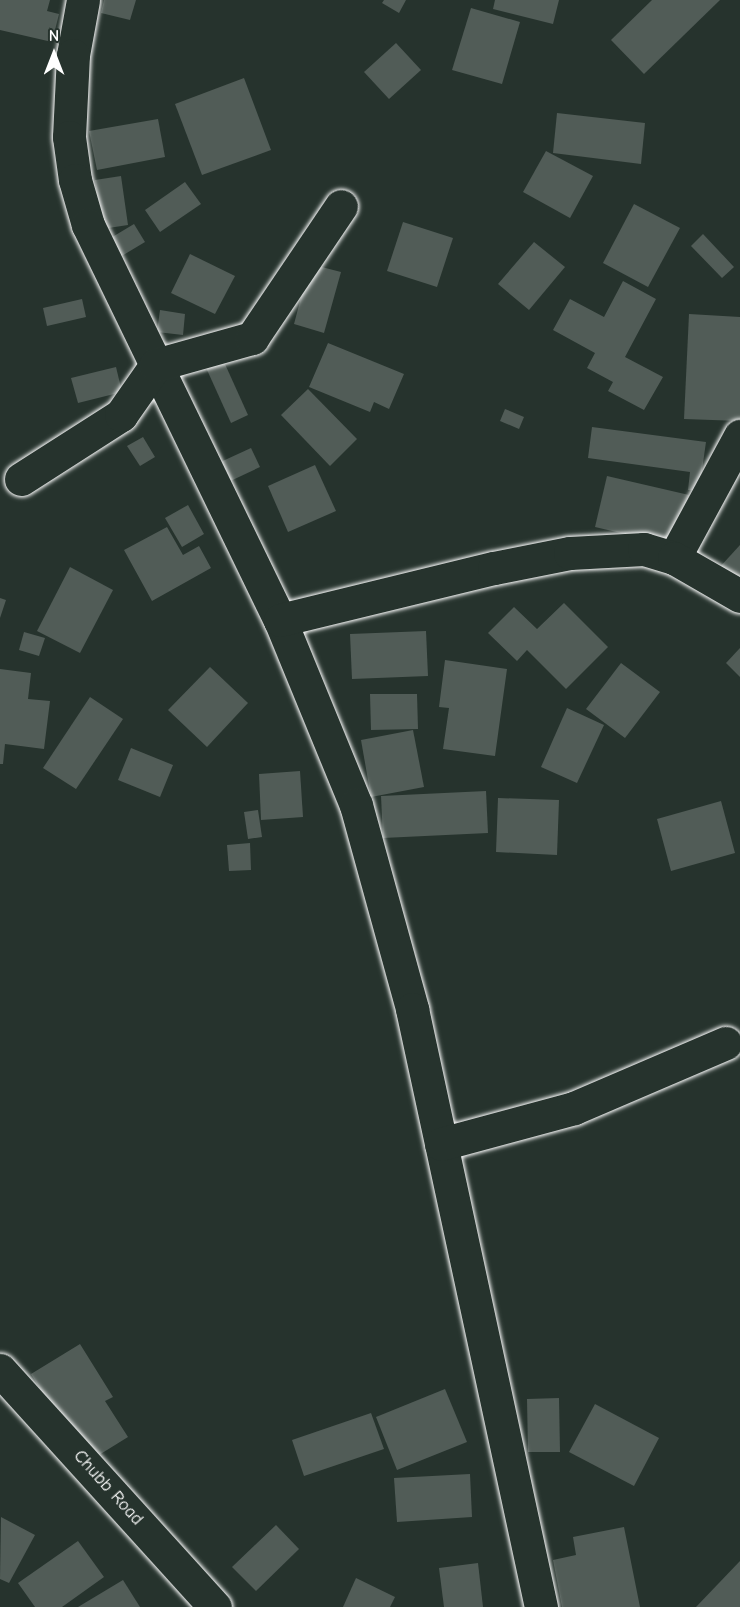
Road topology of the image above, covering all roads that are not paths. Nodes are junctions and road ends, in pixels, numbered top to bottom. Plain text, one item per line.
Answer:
1 (83, 0) edge
2 (341, 206) dead end
3 (156, 365) junction
4 (740, 436) edge
5 (21, 479) dead end
6 (674, 558) junction
7 (740, 596) edge
8 (280, 620) junction
9 (726, 1043) dead end
10 (441, 1144) junction
11 (0, 1370) edge
12 (215, 1607) edge
13 (541, 1607) edge

1 - 3 street
2 - 3 street
3 - 5 street
3 - 8 street
4 - 6 street
6 - 7 street
6 - 8 street
8 - 10 street
9 - 10 street
10 - 13 street
11 - 12 street, Chubb Road

